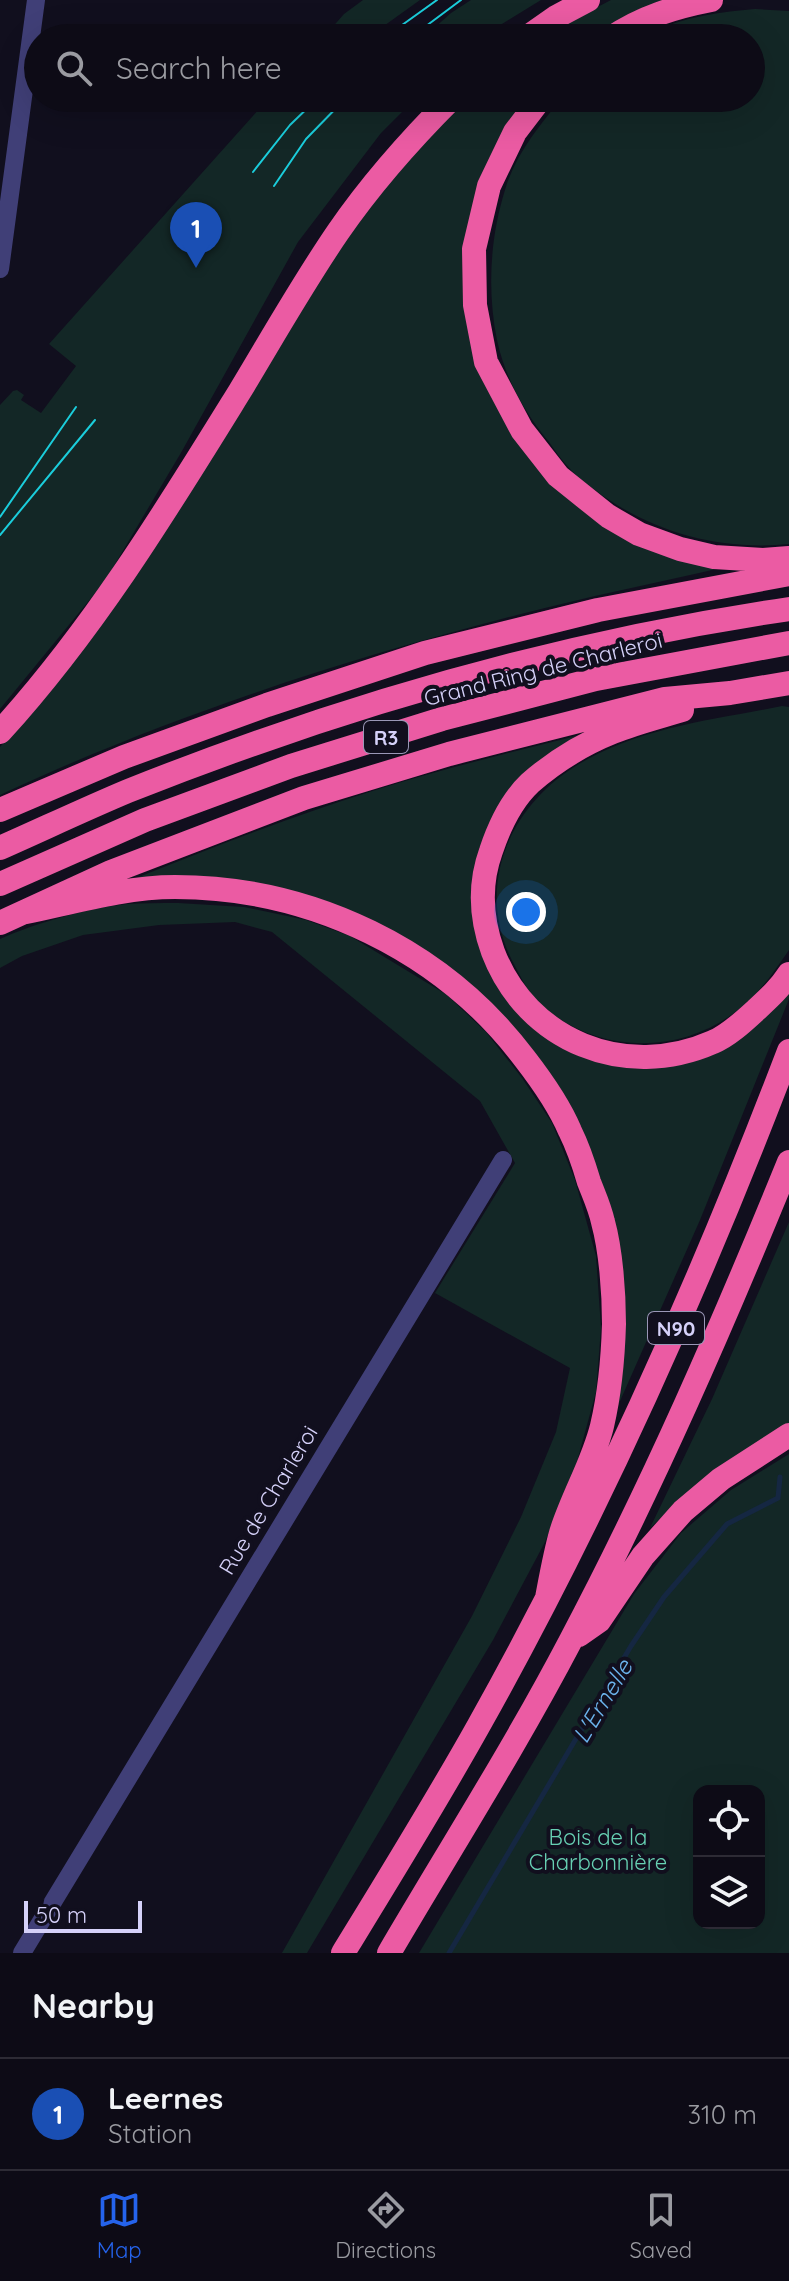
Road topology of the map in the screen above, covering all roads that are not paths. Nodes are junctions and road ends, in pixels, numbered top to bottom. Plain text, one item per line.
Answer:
1 (36, 0) edge
2 (588, 0) edge
3 (711, 0) edge
4 (33, 24) edge
5 (546, 24) edge
6 (637, 24) edge
7 (24, 90) edge
8 (438, 112) edge
9 (530, 112) edge
10 (0, 269) edge
11 (789, 558) edge
12 (789, 574) edge
13 (789, 609) edge
14 (789, 643) edge
15 (789, 683) edge
16 (730, 693) junction
17 (0, 732) edge
18 (0, 810) edge
19 (0, 848) edge
20 (0, 884) edge
21 (26, 912) junction
22 (0, 923) edge
23 (789, 974) edge
24 (789, 1051) edge
25 (503, 1160) dead end
26 (789, 1162) edge
27 (789, 1435) edge
28 (547, 1598) junction
29 (571, 1641) junction
30 (22, 1953) edge
31 (343, 1953) edge
32 (389, 1953) edge

1 - 4 street
2 - 5 highway
3 - 6 highway
7 - 10 street
8 - 17 highway
9 - 11 highway
12 - 18 highway
13 - 19 highway, Grand Ring de Charleroi / R3
14 - 20 highway, Grand Ring de Charleroi / R3
15 - 16 highway
16 - 21 highway
16 - 23 highway
21 - 22 highway
21 - 28 highway
24 - 28 highway, N90
25 - 30 street, Rue de Charleroi
26 - 29 highway, N90
27 - 29 highway
28 - 31 highway, N90
29 - 32 highway, N90

